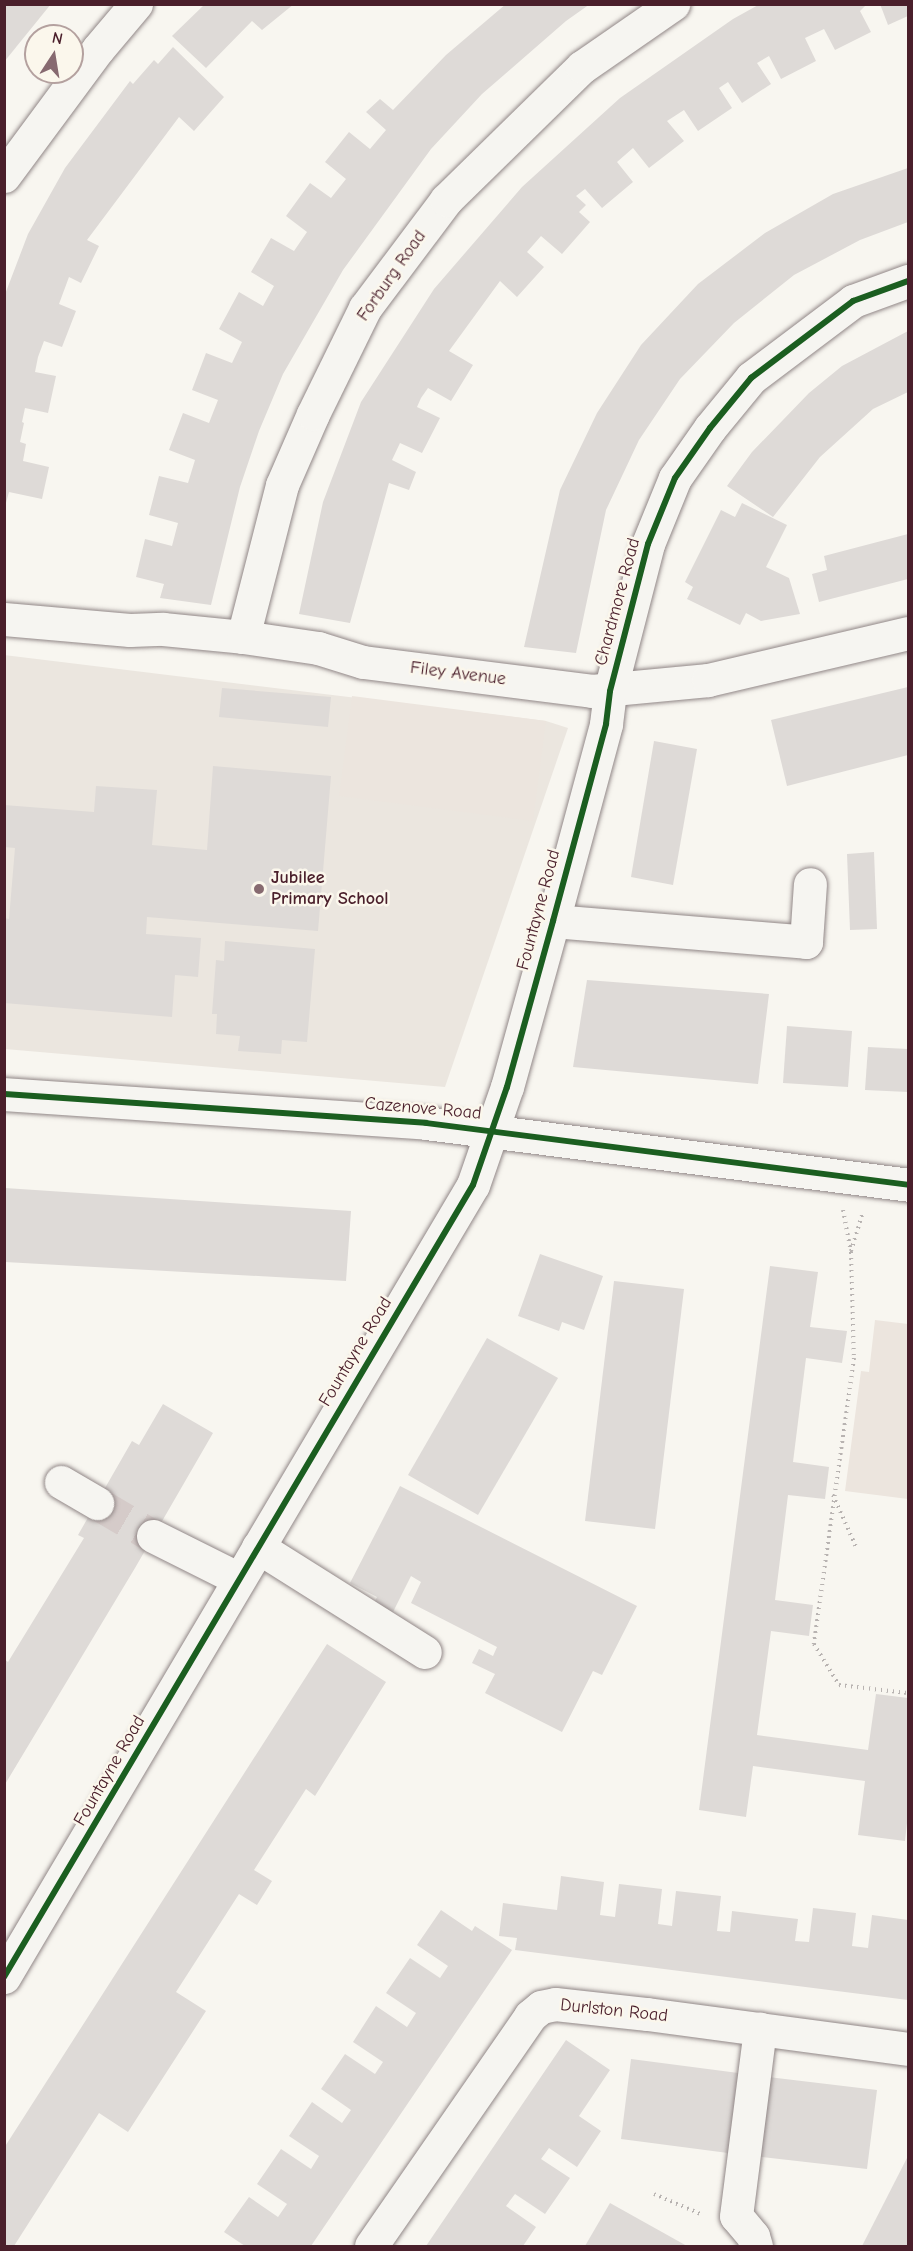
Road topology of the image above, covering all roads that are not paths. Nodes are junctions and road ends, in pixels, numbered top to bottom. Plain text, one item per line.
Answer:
1 (136, 4) edge
2 (673, 4) edge
3 (4, 176) edge
4 (909, 281) edge
5 (4, 619) edge
6 (909, 633) edge
7 (243, 637) junction
8 (610, 691) junction
9 (810, 884) dead end
10 (553, 921) junction
11 (4, 1094) edge
12 (492, 1130) junction
13 (909, 1185) edge
14 (61, 1482) dead end
15 (97, 1503) tunnel mouth
16 (153, 1536) tunnel mouth
17 (258, 1547) junction
18 (239, 1580) junction
19 (425, 1652) dead end
20 (4, 1977) edge
21 (760, 2029) junction
22 (909, 2049) edge
23 (371, 2247) edge
24 (756, 2247) edge

1 - 3 street
2 - 7 street, Forburg Road
4 - 8 street, Chardmore Road
5 - 7 street, Filey Avenue
6 - 8 street, Filey Avenue
7 - 8 street, Filey Avenue
8 - 10 street, Fountayne Road
9 - 10 street
10 - 12 street, Fountayne Road
11 - 12 street, Cazenove Road
12 - 13 street, Cazenove Road
12 - 17 street, Fountayne Road
14 - 15 street
16 - 18 street
17 - 18 street, Fountayne Road
17 - 19 street
18 - 20 street, Fountayne Road
21 - 22 street, Durlston Road
21 - 23 street, Durlston Road
21 - 24 street

